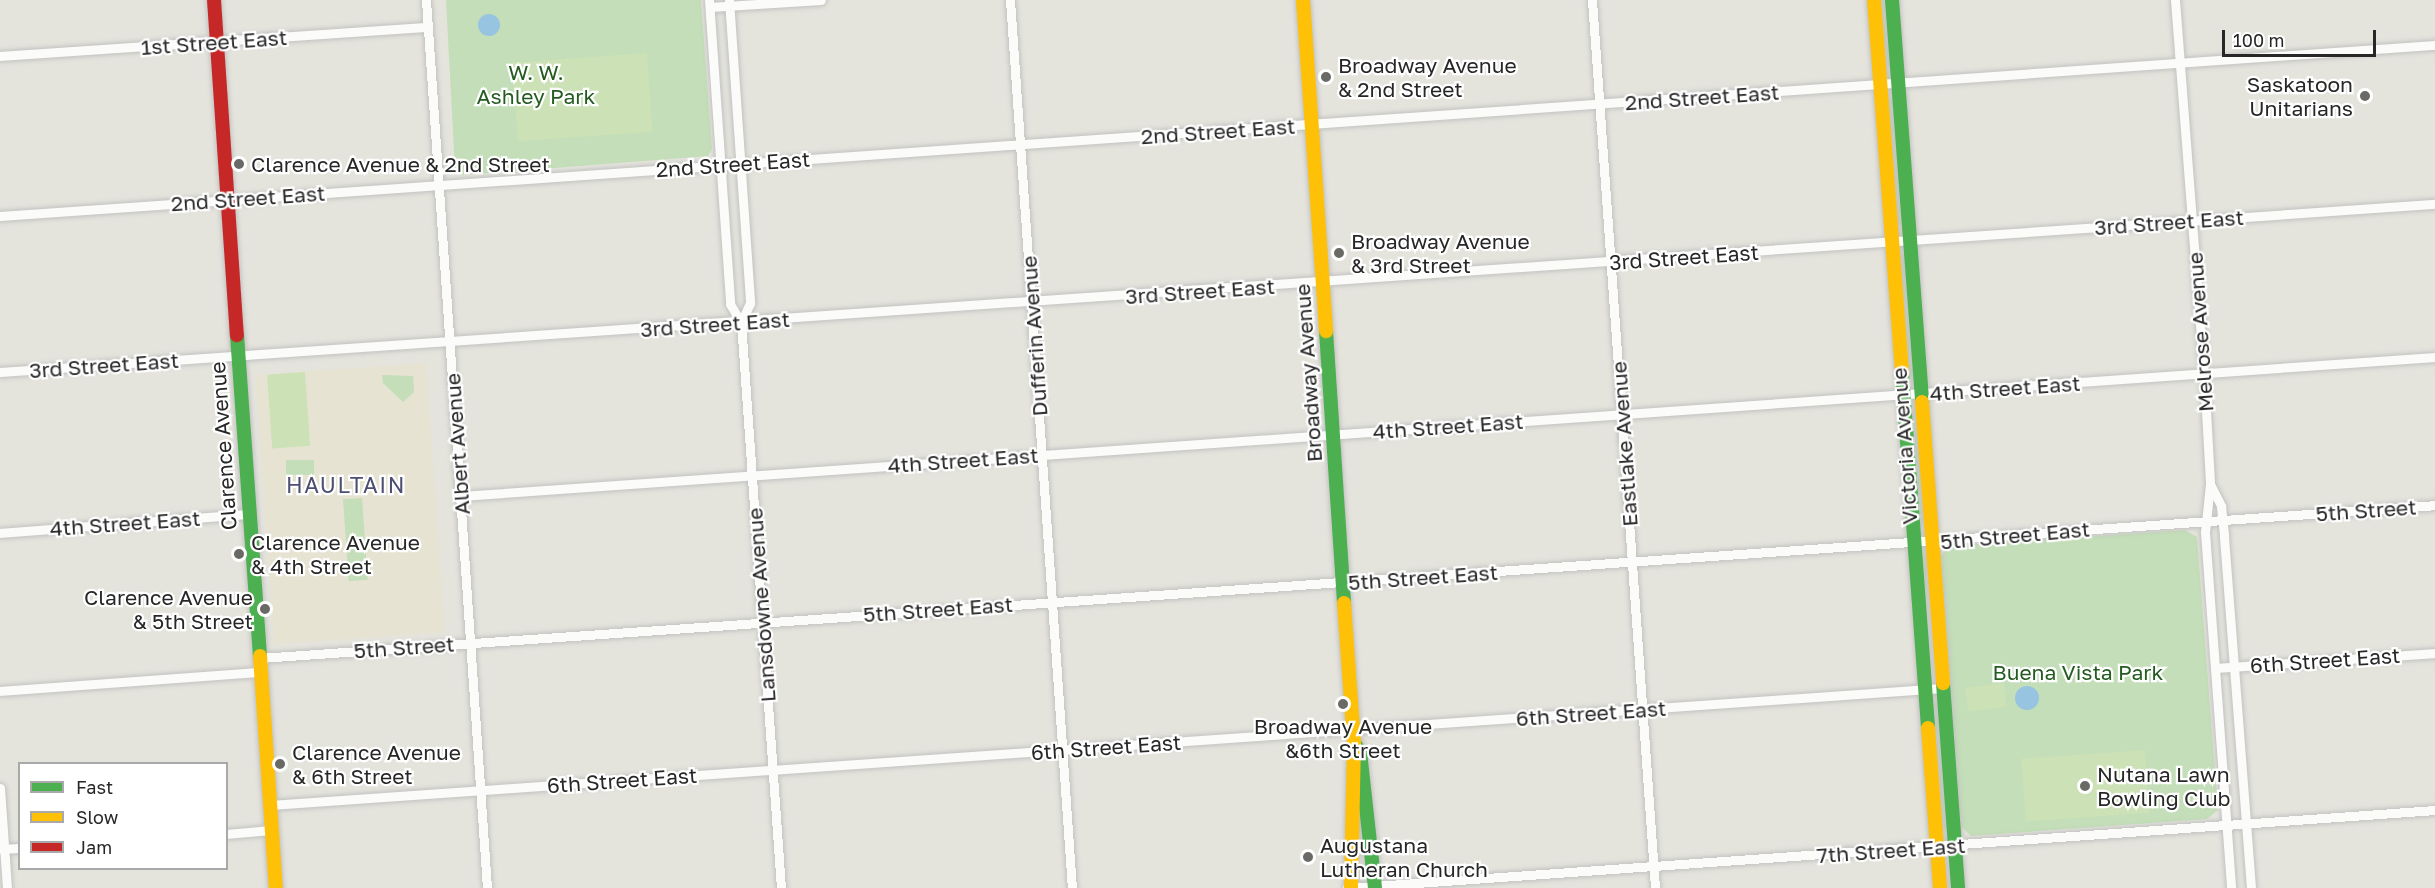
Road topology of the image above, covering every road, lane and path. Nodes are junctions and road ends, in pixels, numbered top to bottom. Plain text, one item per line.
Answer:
1 (214, 0) edge
2 (426, 0) edge
3 (821, 0) edge
4 (1010, 0) edge
5 (1304, 0) edge
6 (1592, 0) edge
7 (1874, 0) edge
8 (1892, 0) edge
9 (2175, 0) edge
10 (729, 3) edge
11 (710, 4) edge
12 (428, 27) junction
13 (216, 41) junction
14 (2435, 45) edge
15 (0, 56) edge
16 (2179, 63) junction
17 (1899, 83) junction
18 (1880, 84) junction
19 (1600, 104) junction
20 (1312, 124) junction
21 (1020, 145) junction
22 (721, 164) junction
23 (740, 164) junction
24 (440, 185) junction
25 (228, 199) junction
26 (2435, 204) edge
27 (0, 216) edge
28 (2192, 220) junction
29 (1910, 242) junction
30 (1892, 243) junction
31 (1611, 262) junction
32 (1323, 282) junction
33 (1031, 302) junction
34 (741, 322) junction
35 (451, 343) junction
36 (238, 357) junction
37 (2435, 357) edge
38 (0, 372) edge
39 (2204, 375) junction
40 (1921, 393) junction
41 (1903, 395) junction
42 (1622, 414) junction
43 (1333, 434) junction
44 (1042, 455) junction
45 (751, 475) junction
46 (2210, 484) junction
47 (461, 496) junction
48 (2435, 505) edge
49 (249, 514) junction
50 (2297, 514) joint
51 (2222, 518) junction
52 (2205, 520) junction
53 (0, 533) edge
54 (1932, 541) junction
55 (1914, 543) junction
56 (1632, 562) junction
57 (1343, 582) junction
58 (1052, 602) junction
59 (762, 622) junction
60 (548, 637) joint
61 (470, 642) junction
62 (2435, 653) edge
63 (260, 665) junction
64 (2234, 666) junction
65 (2216, 668) junction
66 (1943, 688) junction
67 (1924, 690) junction
68 (0, 691) edge
69 (1643, 710) junction
70 (1354, 736) junction
71 (1062, 750) junction
72 (772, 770) junction
73 (0, 788) edge
74 (481, 790) junction
75 (270, 805) junction
76 (2435, 810) edge
77 (2245, 822) junction
78 (2226, 824) junction
79 (271, 830) junction
80 (228, 834) edge
81 (1954, 845) junction
82 (1937, 846) junction
83 (18, 848) edge
84 (2, 849) edge
85 (1654, 866) junction
86 (1375, 887) edge
87 (7, 888) edge
88 (276, 888) edge
89 (487, 888) edge
90 (781, 888) edge
91 (1072, 888) edge
92 (1349, 888) edge
93 (1655, 888) edge
94 (1940, 888) edge
95 (1958, 888) edge
96 (2231, 888) edge
97 (2251, 888) edge

1 - 13 main road, Clarence Avenue
2 - 12 street, Albert Avenue
3 - 10 street
4 - 21 street, Dufferin Avenue
5 - 20 main road, Broadway Avenue
6 - 19 street, Eastlake Avenue
7 - 18 main road, Victoria Avenue
8 - 17 main road, Victoria Avenue
9 - 16 street, Melrose Avenue
10 - 11 street
10 - 23 street, Lansdowne Avenue
11 - 22 street, Lansdowne Avenue
12 - 13 street, 1st Street East
12 - 24 street, Albert Avenue
13 - 15 street, 1st Street East
13 - 25 main road, Clarence Avenue
14 - 16 street, 2nd Street East
16 - 17 street, 2nd Street East
16 - 28 street, Melrose Avenue
17 - 18 street, 2nd Street East
17 - 29 main road, Victoria Avenue
18 - 19 street, 2nd Street East
18 - 30 main road, Victoria Avenue
19 - 20 street, 2nd Street East
19 - 31 street, Eastlake Avenue
20 - 21 street, 2nd Street East
20 - 32 main road, Broadway Avenue
21 - 23 street, 2nd Street East
21 - 33 street, Dufferin Avenue
22 - 23 street, 2nd Street East
22 - 24 street, 2nd Street East
22 - 34 street, Lansdowne Avenue
23 - 34 street, Lansdowne Avenue
24 - 25 street, 2nd Street East
24 - 35 street, Albert Avenue
25 - 27 street, 2nd Street East
25 - 36 main road, Clarence Avenue
26 - 28 street, 3rd Street East
28 - 29 street, 3rd Street East
28 - 39 street, Melrose Avenue
29 - 30 street, 3rd Street East
29 - 40 main road, Victoria Avenue
30 - 31 street, 3rd Street East
30 - 41 main road, Victoria Avenue
31 - 32 street, 3rd Street East
31 - 42 street, Eastlake Avenue
32 - 33 street, 3rd Street East
32 - 43 main road, Broadway Avenue
33 - 34 street, 3rd Street East
33 - 44 street, Dufferin Avenue
34 - 35 street, 3rd Street East
34 - 45 street, Lansdowne Avenue
35 - 36 street, 3rd Street East
35 - 47 street, Albert Avenue
36 - 38 street, 3rd Street East
36 - 49 main road, Clarence Avenue
37 - 39 street, 4th Street East
39 - 40 street, 4th Street East
39 - 46 street, Melrose Avenue
40 - 41 street, 4th Street East
40 - 54 main road, Victoria Avenue
41 - 42 street, 4th Street East
41 - 55 main road, Victoria Avenue
42 - 43 street, 4th Street East
42 - 56 street, Eastlake Avenue
43 - 44 street, 4th Street East
43 - 57 main road, Broadway Avenue
44 - 45 street, 4th Street East
44 - 58 street, Dufferin Avenue
45 - 47 street, 4th Street East
45 - 59 street, Lansdowne Avenue
46 - 51 street, Melrose Avenue
46 - 52 street, Melrose Avenue
47 - 61 street, Albert Avenue
48 - 50 street, 5th Street
49 - 53 street, 4th Street East
49 - 63 main road, Clarence Avenue
50 - 51 street, 5th Street East
51 - 52 street, 5th Street East
51 - 64 street, Melrose Avenue
52 - 54 street, 5th Street East
52 - 65 street, Melrose Avenue
54 - 55 street, 5th Street East
54 - 66 main road, Victoria Avenue
55 - 56 street, 5th Street East
55 - 67 main road, Victoria Avenue
56 - 57 street, 5th Street East
56 - 69 street, Eastlake Avenue
57 - 58 street, 5th Street East
57 - 70 main road, Broadway Avenue
58 - 59 street, 5th Street East
58 - 71 street, Dufferin Avenue
59 - 60 street, 5th Street East
59 - 72 street, Lansdowne Avenue
60 - 61 street, 5th Street
61 - 63 street, 5th Street
61 - 74 street, Albert Avenue
62 - 64 street, 6th Street East
63 - 68 street, 5th Street
63 - 75 main road, Clarence Avenue
64 - 65 street, 6th Street East
64 - 77 street, Melrose Avenue
65 - 78 street, Melrose Avenue
66 - 67 street, 6th Street East
66 - 81 main road, Victoria Avenue
67 - 69 street, 6th Street East
67 - 82 main road, Victoria Avenue
69 - 70 street, 6th Street East
69 - 85 street, Eastlake Avenue
70 - 71 street, 6th Street East
70 - 86 main road, Broadway Avenue
70 - 92 main road, Broadway Avenue
71 - 72 street, 6th Street East
71 - 91 street, Dufferin Avenue
72 - 74 street, 6th Street East
72 - 90 street, Lansdowne Avenue
73 - 84 street
74 - 75 street, 6th Street East
74 - 89 street, Albert Avenue
75 - 79 main road, Clarence Avenue
76 - 77 street, 7th Street East
77 - 78 street, 7th Street East
77 - 97 street, Melrose Avenue
78 - 81 street, 7th Street East
78 - 96 street, Melrose Avenue
79 - 80 street
79 - 88 main road, Clarence Avenue
81 - 82 street, 7th Street East
81 - 95 main road, Victoria Avenue
82 - 85 street, 7th Street East
82 - 94 main road, Victoria Avenue
83 - 84 street
84 - 87 street
85 - 86 street, 7th Street East
85 - 93 street, Eastlake Avenue
86 - 92 street, 7th Street East

